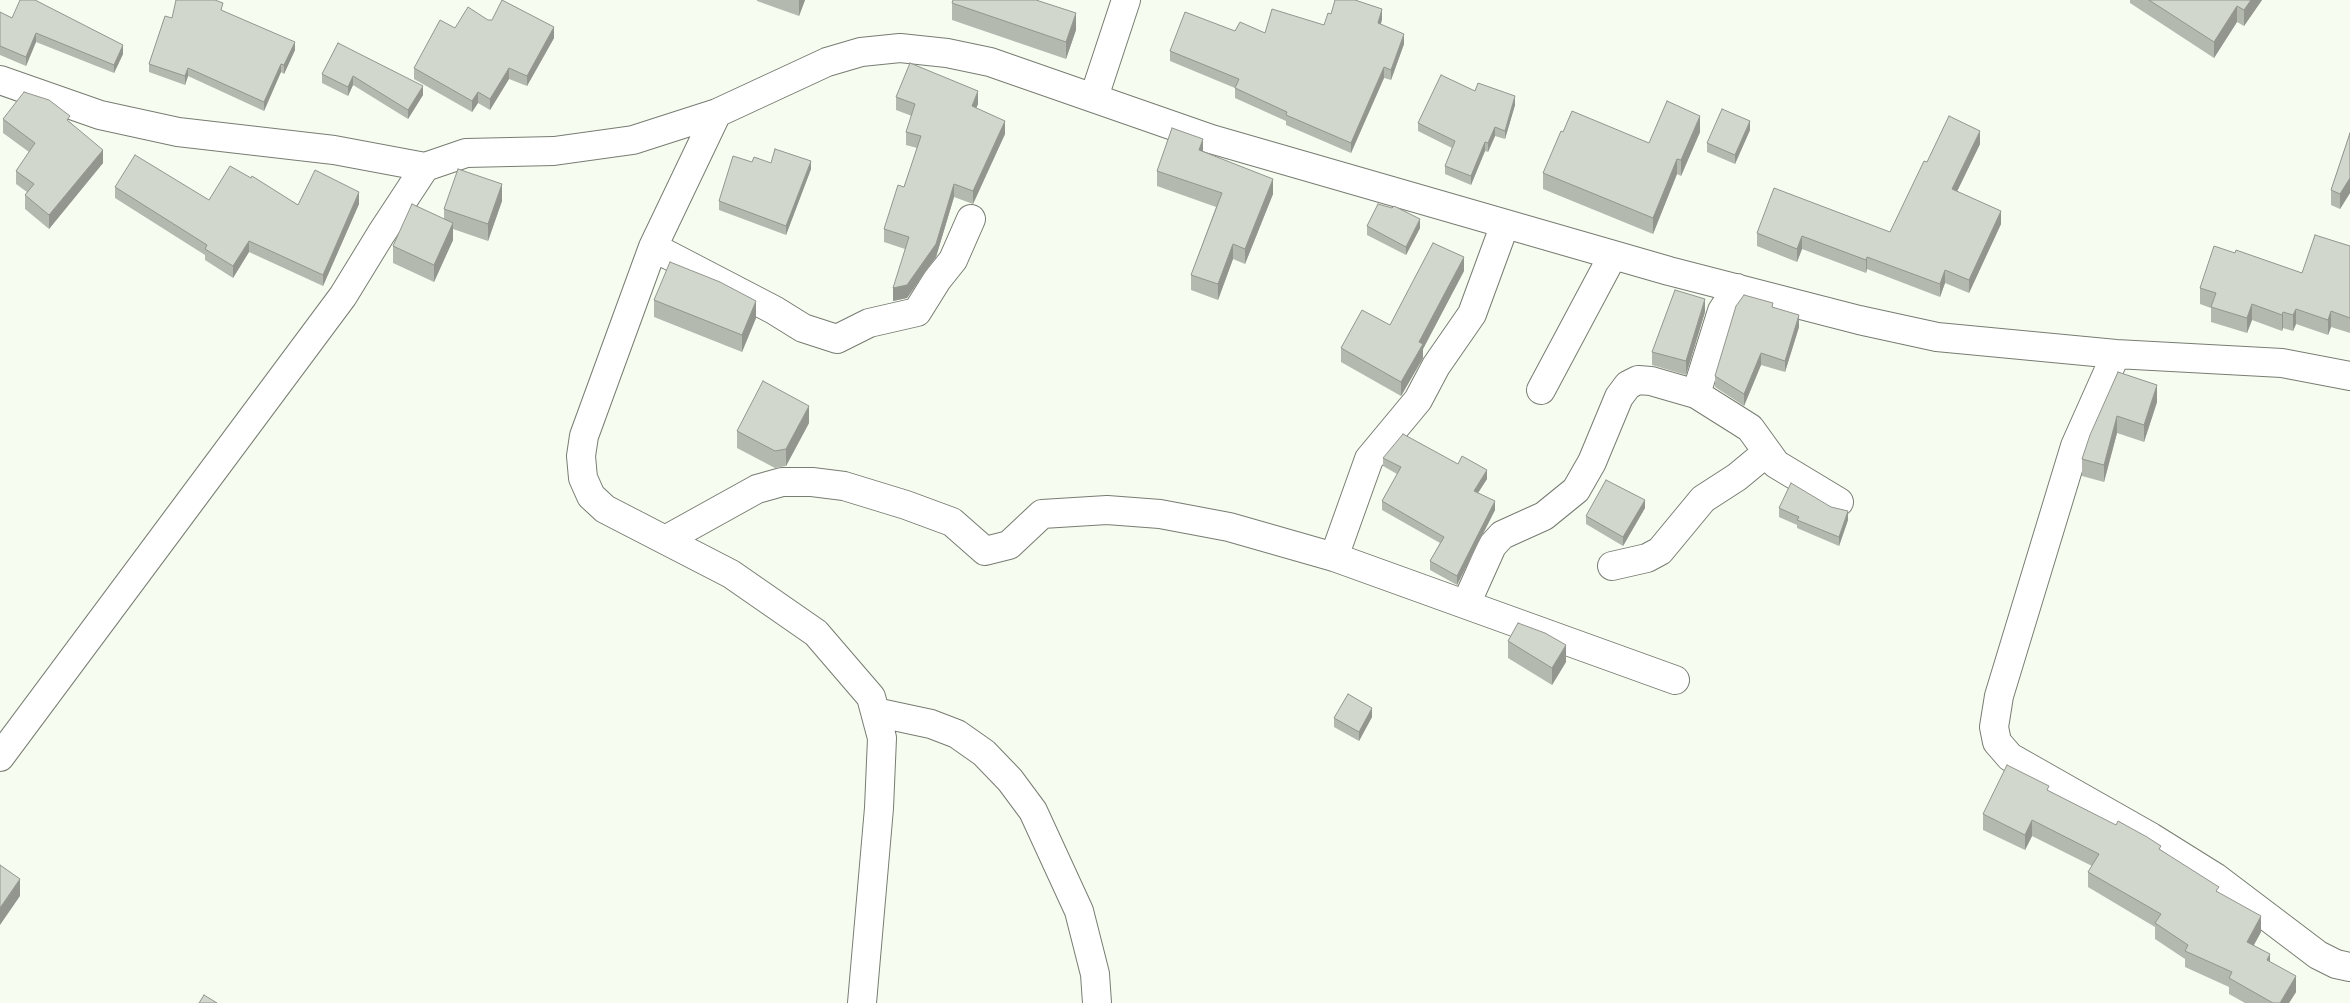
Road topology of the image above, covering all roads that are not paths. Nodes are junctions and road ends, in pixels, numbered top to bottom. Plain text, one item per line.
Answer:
1 (1126, 0) edge
2 (0, 80) edge
3 (1094, 97) junction
4 (717, 113) junction
5 (425, 167) junction
6 (971, 219) dead end
7 (1505, 224) junction
8 (653, 247) junction
9 (1613, 255) junction
10 (1736, 288) junction
11 (2116, 354) junction
12 (2350, 376) edge
13 (1542, 390) dead end
14 (1696, 394) junction
15 (1766, 453) junction
16 (1839, 502) dead end
17 (665, 540) junction
18 (1334, 557) junction
19 (1612, 566) dead end
20 (1466, 604) junction
21 (1675, 680) dead end
22 (876, 712) junction
23 (0, 757) edge
24 (2350, 967) edge
25 (862, 1003) edge
26 (1097, 1003) edge

1 - 3 street
2 - 5 street
3 - 4 street
3 - 7 street
4 - 5 street
4 - 8 street
5 - 23 street
6 - 8 street
7 - 9 street
7 - 18 street
8 - 17 street
9 - 10 street
9 - 13 street
10 - 11 street
10 - 14 street
11 - 12 street
11 - 24 street
14 - 15 street
14 - 20 street
15 - 16 street
15 - 19 street
17 - 18 street
17 - 22 street
18 - 20 street
20 - 21 street
22 - 25 street
22 - 26 street

